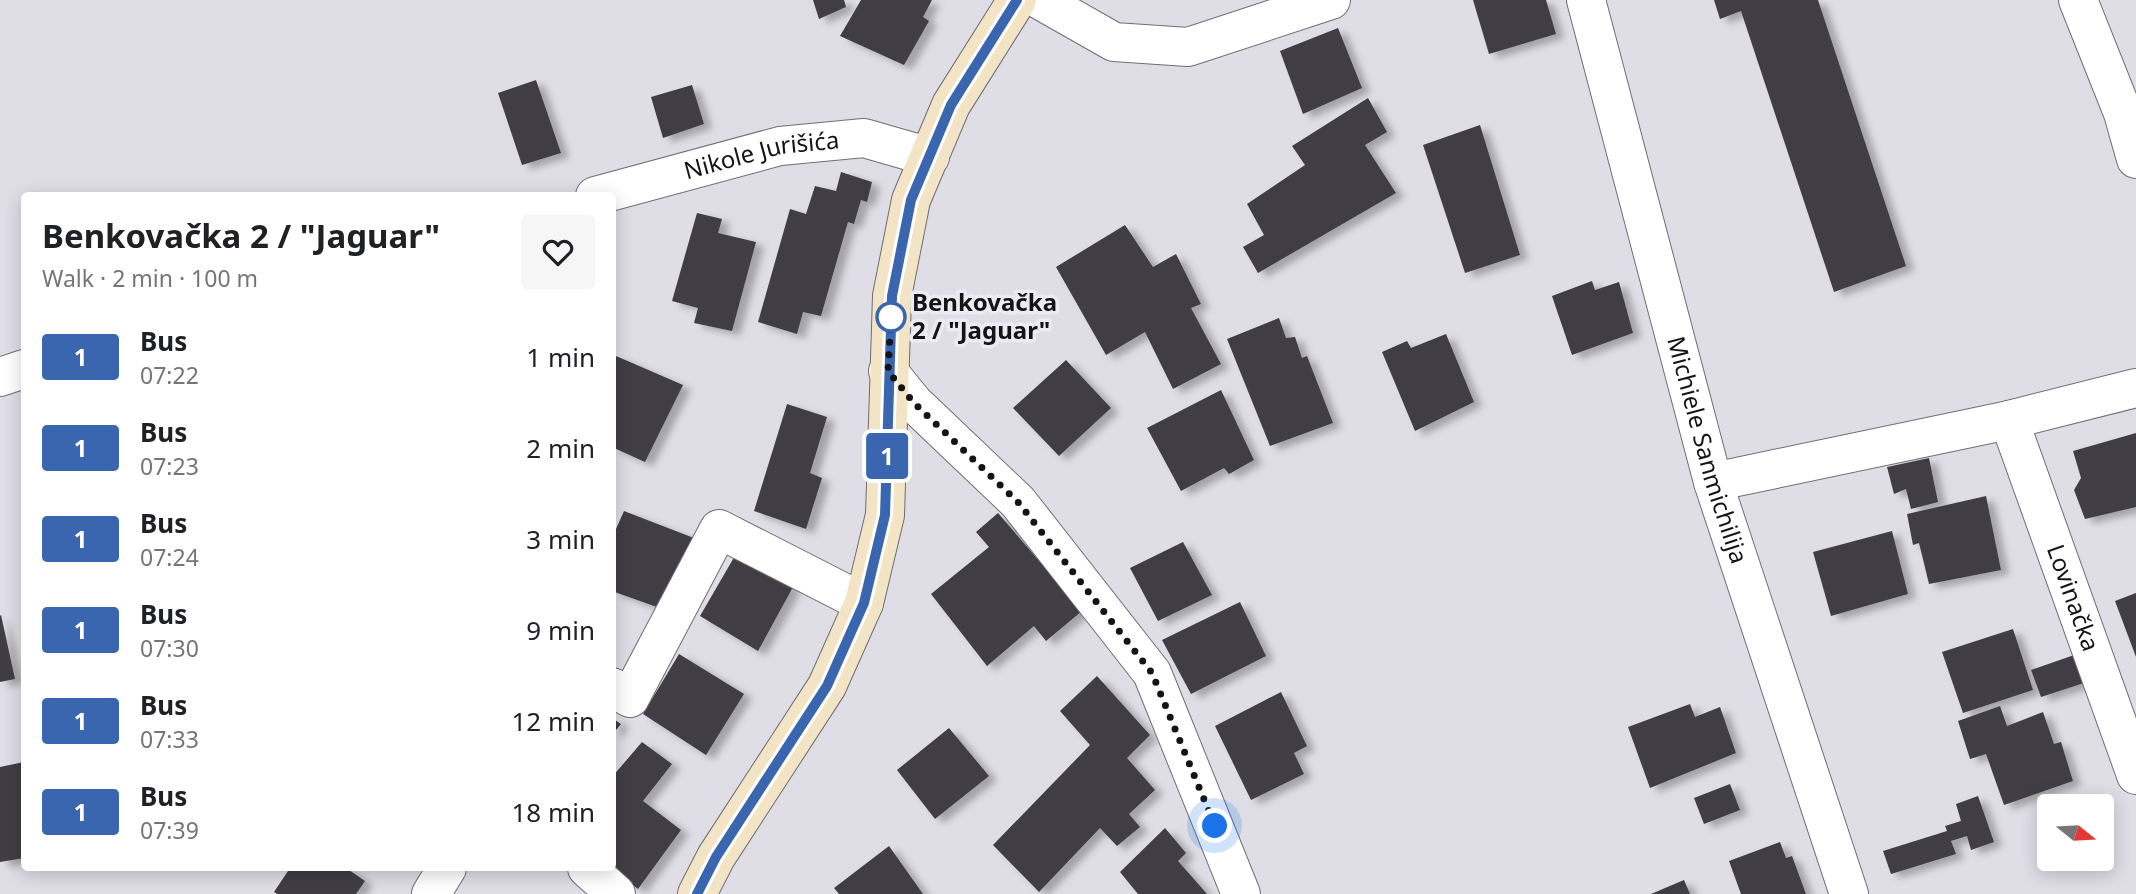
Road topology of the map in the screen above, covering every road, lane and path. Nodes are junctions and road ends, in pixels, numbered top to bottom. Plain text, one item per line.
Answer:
1 (1017, 0) edge
2 (1040, 0) edge
3 (1332, 0) edge
4 (1586, 0) edge
5 (2078, 0) edge
6 (930, 157) junction
7 (2136, 159) edge
8 (610, 192) edge
9 (21, 370) edge
10 (888, 371) junction
11 (0, 377) edge
12 (2136, 388) edge
13 (2009, 420) junction
14 (1713, 482) junction
15 (864, 603) junction
16 (616, 689) edge
17 (2136, 775) edge
18 (445, 871) edge
19 (590, 871) edge
20 (431, 894) edge
21 (616, 894) edge
22 (697, 894) edge
23 (1241, 894) edge
24 (1849, 894) edge

1 - 6 main road
2 - 3 street
4 - 14 street, Michiele Sanmichilija
5 - 7 street
6 - 8 street, Nikole Jurišića
6 - 10 main road
9 - 11 street
10 - 15 main road
10 - 23 street
12 - 13 street
13 - 14 street
13 - 17 street, Lovinačka
14 - 24 street, Michiele Sanmichilija
15 - 16 street
15 - 22 main road
18 - 20 street
19 - 21 street

